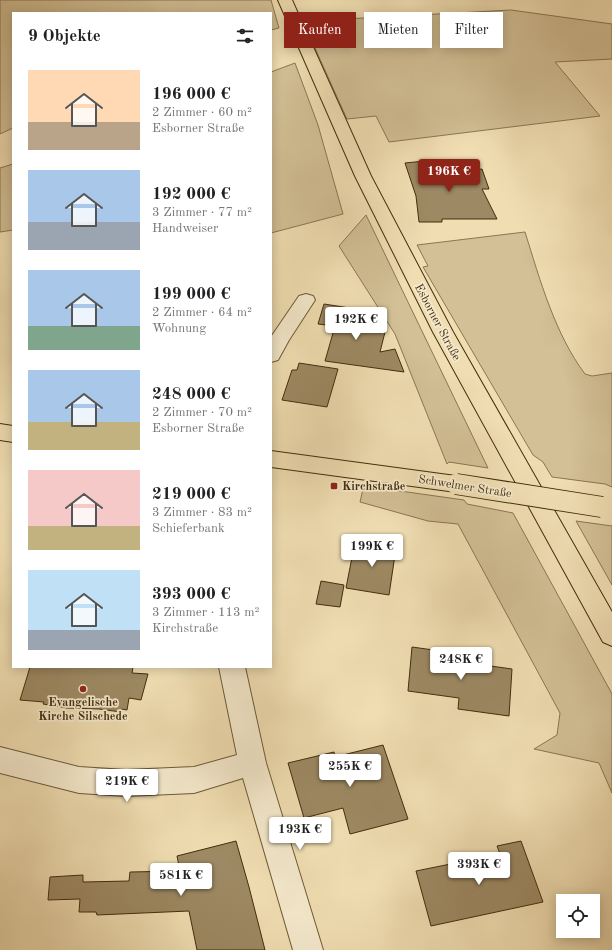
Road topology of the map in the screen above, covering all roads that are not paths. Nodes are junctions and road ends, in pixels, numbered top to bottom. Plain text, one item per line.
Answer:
1 (285, 0) edge
2 (306, 300) dead end
3 (272, 353) edge
4 (0, 432) edge
5 (12, 434) edge
6 (272, 459) edge
7 (612, 508) edge
8 (612, 635) edge
9 (232, 668) edge
10 (0, 760) edge
11 (252, 763) junction
12 (308, 950) edge

1 - 8 main road, Esborner Straße
2 - 3 street
4 - 5 main road
6 - 7 main road, Schwelmer Straße, bridge
9 - 11 street
10 - 11 street
11 - 12 street

